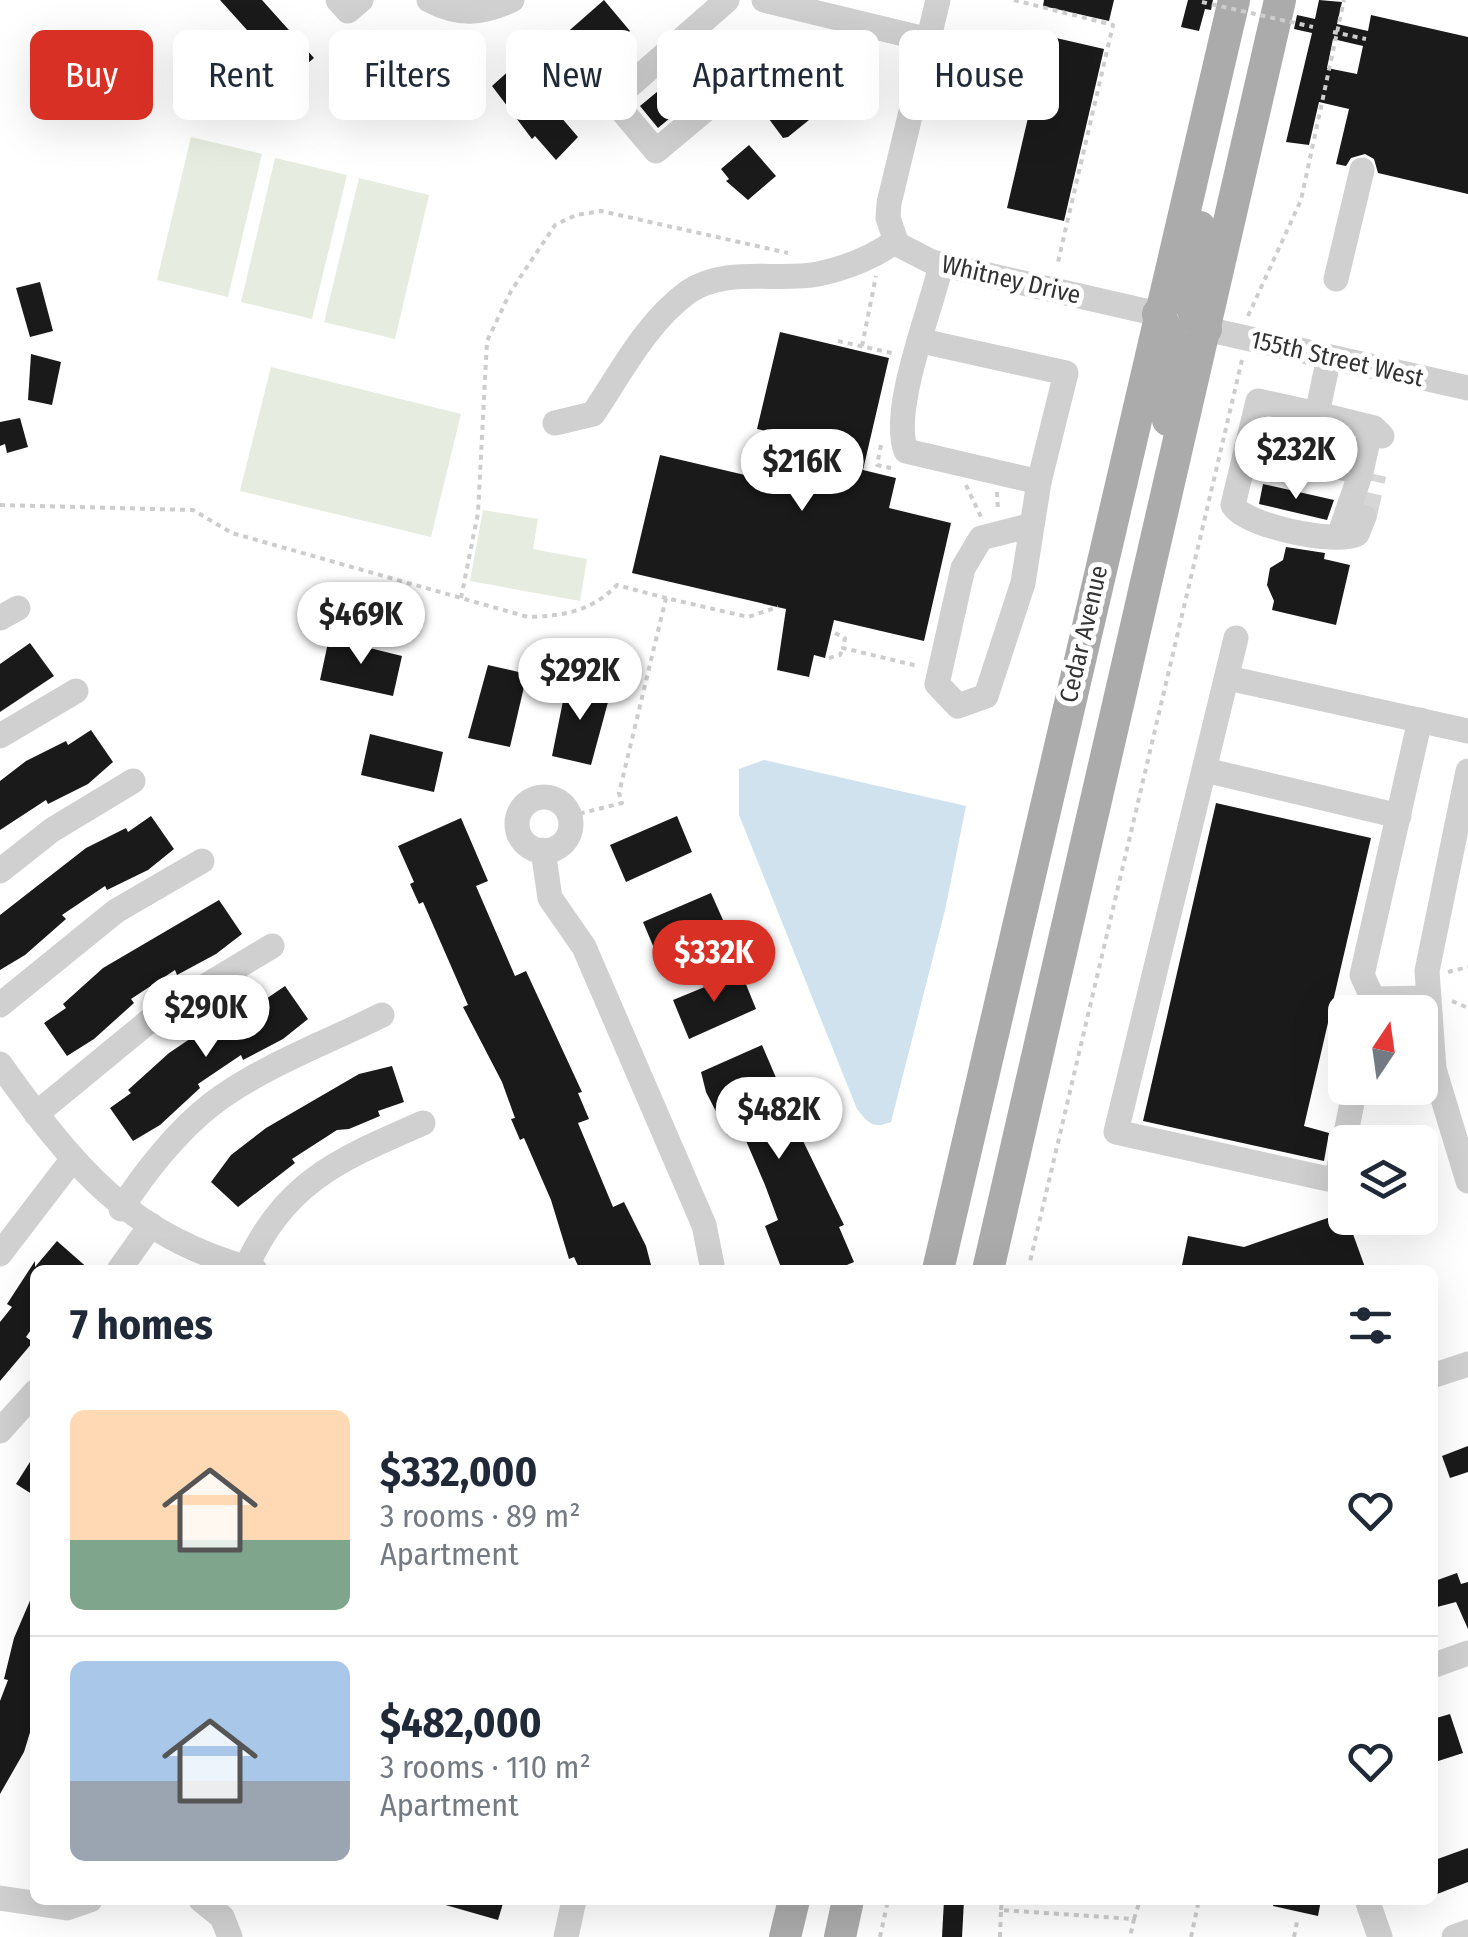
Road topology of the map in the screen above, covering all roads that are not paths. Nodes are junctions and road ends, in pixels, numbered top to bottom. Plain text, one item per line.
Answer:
1 (338, 0) edge
2 (361, 0) edge
3 (429, 0) edge
4 (512, 0) edge
5 (726, 0) edge
6 (764, 0) edge
7 (938, 0) edge
8 (1280, 0) edge
9 (1218, 1) edge
10 (692, 30) edge
11 (931, 30) edge
12 (899, 33) edge
13 (1218, 68) junction
14 (909, 120) edge
15 (1362, 170) dead end
16 (896, 242) junction
17 (941, 264) junction
18 (1336, 279) dead end
19 (1158, 314) junction
20 (1206, 329) junction
21 (912, 348) junction
22 (1329, 357) junction
23 (1468, 388) edge
24 (1318, 414) junction
25 (555, 423) dead end
26 (1247, 446) junction
27 (1368, 473) junction
28 (1040, 482) junction
29 (1364, 516) tunnel mouth
30 (1032, 525) junction
31 (1158, 534) junction
32 (1336, 540) junction
33 (1236, 638) dead end
34 (1228, 678) junction
35 (76, 691) dead end
36 (1420, 720) junction
37 (1468, 731) edge
38 (0, 736) edge
39 (1205, 770) junction
40 (1468, 771) edge
41 (133, 780) dead end
42 (1398, 816) junction
43 (543, 850) junction
44 (202, 861) dead end
45 (0, 871) edge
46 (272, 946) dead end
47 (1368, 995) edge
48 (1440, 1000) joint
49 (0, 1006) edge
50 (382, 1015) dead end
51 (4, 1078) edge
52 (1352, 1105) edge
53 (36, 1114) junction
54 (422, 1123) dead end
55 (72, 1160) junction
56 (1468, 1181) edge
57 (122, 1208) junction
58 (151, 1225) junction
59 (0, 1254) edge
60 (123, 1265) edge
61 (232, 1265) edge
62 (244, 1265) edge
63 (712, 1265) edge
64 (939, 1265) edge
65 (989, 1265) edge
66 (1468, 1364) edge
67 (1438, 1374) edge
68 (30, 1398) edge
69 (0, 1431) edge
70 (1468, 1654) edge
71 (1438, 1664) edge
72 (0, 1898) edge
73 (30, 1902) edge
74 (47, 1905) edge
75 (76, 1905) edge
76 (207, 1905) edge
77 (573, 1905) edge
78 (793, 1905) edge
79 (847, 1905) edge
80 (1370, 1905) edge
81 (1468, 1932) edge
82 (230, 1937) edge
83 (566, 1937) edge
84 (786, 1937) edge
85 (840, 1937) edge
86 (1380, 1937) edge
87 (1454, 1937) edge

1 - 2 street
3 - 4 street
5 - 10 street
6 - 12 street
7 - 11 street
8 - 20 main road, Cedar Avenue
9 - 13 main road, Cedar Avenue
13 - 19 main road, Cedar Avenue
13 - 20 main road
14 - 16 street
15 - 18 street
16 - 17 street, Whitney Drive
16 - 25 street
17 - 19 street, Whitney Drive
17 - 21 street
19 - 31 main road
19 - 64 main road, Cedar Avenue
20 - 22 street, 155th Street West
20 - 31 main road, Cedar Avenue
21 - 28 street
21 - 28 street
22 - 23 street, 155th Street West
22 - 24 street
24 - 26 street
24 - 27 street
26 - 27 street
26 - 32 street
27 - 32 street
28 - 30 street
29 - 32 street
30 - 30 street
31 - 65 main road, Cedar Avenue
33 - 34 street
34 - 36 street
34 - 39 street
35 - 38 street
36 - 37 street
36 - 42 street
39 - 42 street
39 - 52 street
40 - 48 street
41 - 45 street
42 - 47 street
43 - 43 street
43 - 63 street
44 - 49 street
46 - 53 street
48 - 56 street
50 - 57 street
51 - 53 street
53 - 55 street
54 - 62 street
55 - 57 street
55 - 59 street
57 - 58 street
58 - 60 street
58 - 61 street
66 - 67 street
68 - 69 street
70 - 71 street
72 - 73 street
74 - 75 street
76 - 82 street
77 - 83 street
78 - 84 main road
79 - 85 main road
80 - 86 street
81 - 87 street

